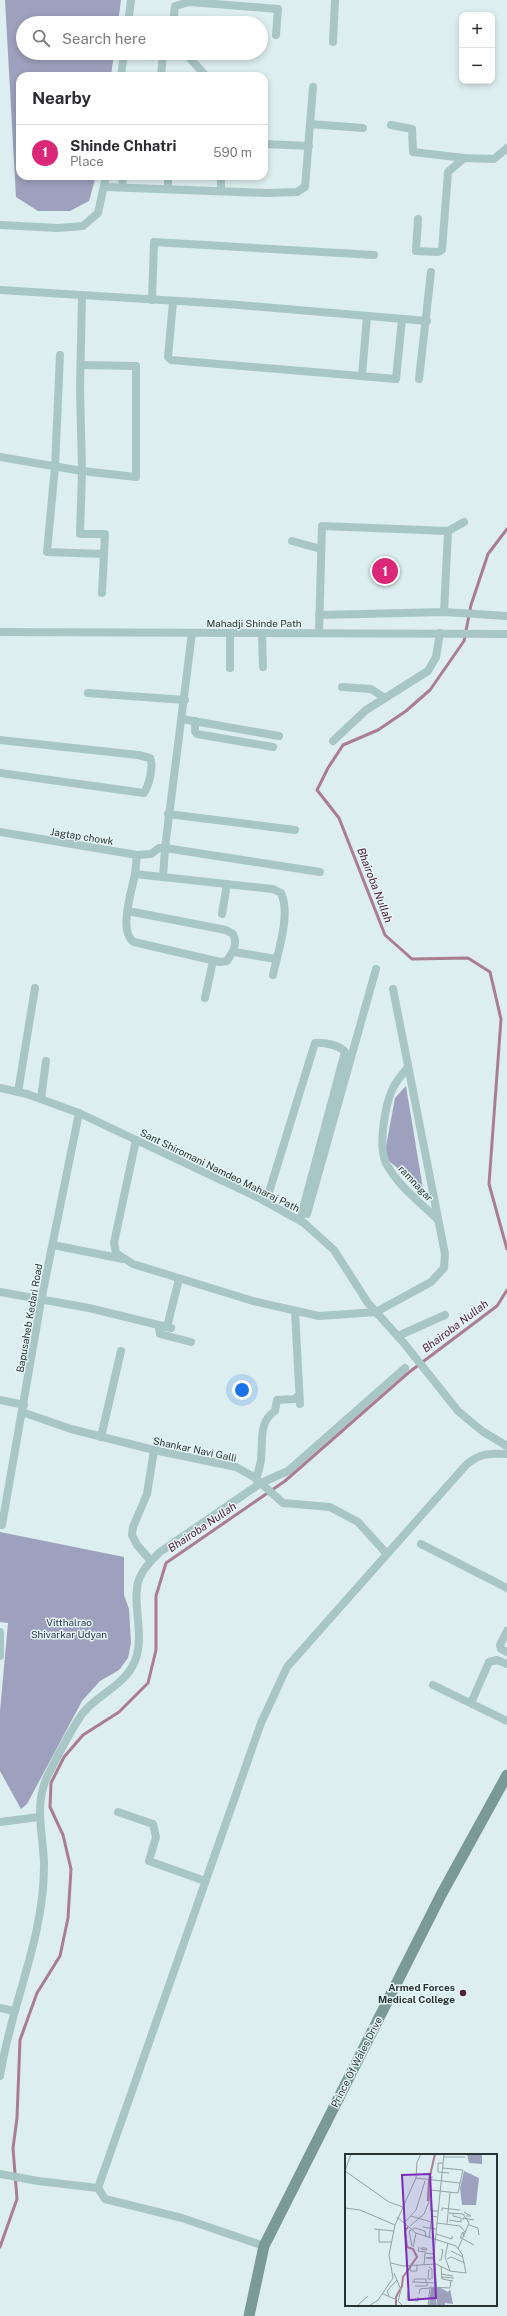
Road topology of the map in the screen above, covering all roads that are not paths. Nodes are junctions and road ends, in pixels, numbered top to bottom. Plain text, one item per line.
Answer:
1 (131, 0) edge
2 (335, 0) edge
3 (129, 16) edge
4 (174, 16) edge
5 (276, 35) dead end
6 (334, 42) dead end
7 (123, 60) edge
8 (162, 60) edge
9 (191, 60) edge
10 (122, 72) edge
11 (161, 72) edge
12 (202, 72) edge
13 (313, 87) dead end
14 (310, 124) junction
15 (392, 125) dead end
16 (363, 128) dead end
17 (268, 144) edge
18 (309, 146) junction
19 (507, 148) edge
20 (464, 158) junction
21 (106, 180) edge
22 (123, 180) edge
23 (168, 180) edge
24 (222, 180) edge
25 (105, 187) junction
26 (122, 188) junction
27 (168, 189) junction
28 (221, 191) junction
29 (418, 219) dead end
30 (0, 225) edge
31 (374, 254) dead end
32 (431, 272) dead end
33 (0, 290) edge
34 (82, 296) junction
35 (152, 300) junction
36 (173, 302) junction
37 (367, 316) junction
38 (402, 319) junction
39 (427, 321) junction
40 (60, 356) dead end
41 (81, 365) junction
42 (362, 376) junction
43 (419, 379) dead end
44 (0, 457) edge
45 (55, 467) junction
46 (82, 471) junction
47 (464, 522) dead end
48 (448, 531) junction
49 (292, 541) dead end
50 (321, 549) junction
51 (104, 554) junction
52 (102, 593) dead end
53 (444, 612) junction
54 (319, 615) junction
55 (507, 616) edge
56 (0, 632) edge
57 (192, 633) junction
58 (230, 633) junction
59 (262, 633) junction
60 (319, 633) junction
61 (440, 633) junction
62 (506, 634) edge
63 (263, 667) dead end
64 (230, 668) dead end
65 (342, 687) dead end
66 (88, 693) dead end
67 (385, 698) junction
68 (184, 700) junction
69 (182, 719) junction
70 (196, 721) junction
71 (279, 736) dead end
72 (0, 740) edge
73 (333, 741) dead end
74 (273, 747) dead end
75 (0, 772) edge
76 (168, 814) junction
77 (295, 830) dead end
78 (0, 832) edge
79 (162, 848) junction
80 (137, 855) junction
81 (320, 872) dead end
82 (135, 874) junction
83 (163, 877) junction
84 (227, 884) junction
85 (128, 911) junction
86 (222, 914) dead end
87 (234, 952) junction
88 (276, 959) junction
89 (213, 961) junction
90 (376, 969) dead end
91 (273, 975) dead end
92 (35, 988) dead end
93 (393, 989) dead end
94 (205, 998) dead end
95 (46, 1061) dead end
96 (408, 1067) junction
97 (0, 1088) edge
98 (18, 1092) junction
99 (41, 1099) junction
100 (79, 1113) junction
101 (136, 1140) junction
102 (266, 1202) junction
103 (438, 1220) junction
104 (302, 1222) junction
105 (53, 1244) junction
106 (124, 1260) junction
107 (179, 1278) junction
108 (0, 1292) edge
109 (42, 1301) junction
110 (295, 1312) junction
111 (376, 1312) junction
112 (444, 1315) dead end
113 (166, 1327) junction
114 (401, 1339) junction
115 (191, 1342) dead end
116 (121, 1351) dead end
117 (405, 1368) dead end
118 (0, 1400) edge
119 (23, 1408) junction
120 (101, 1437) junction
121 (507, 1446) edge
122 (154, 1450) junction
123 (507, 1454) edge
124 (259, 1481) junction
125 (0, 1525) edge
126 (421, 1544) dead end
127 (387, 1554) junction
128 (151, 1561) junction
129 (507, 1588) edge
130 (507, 1631) edge
131 (0, 1632) edge
132 (507, 1652) edge
133 (0, 1656) edge
134 (507, 1664) edge
135 (433, 1685) dead end
136 (471, 1703) junction
137 (507, 1721) edge
138 (507, 1775) edge
139 (118, 1812) dead end
140 (39, 1817) junction
141 (0, 1822) edge
142 (205, 1881) junction
143 (0, 2008) edge
144 (14, 2011) junction
145 (0, 2076) edge
146 (2, 2174) edge
147 (98, 2188) junction
148 (264, 2246) junction
149 (249, 2316) edge

1 - 3 street
2 - 6 street
4 - 5 street
7 - 10 street
8 - 11 street
9 - 12 street
13 - 14 street
14 - 16 street
14 - 18 street
15 - 20 street
17 - 18 street
18 - 28 street
19 - 20 street
20 - 29 street
21 - 25 street
22 - 26 street
23 - 27 street
24 - 28 street
25 - 26 street
25 - 30 street
26 - 27 street
27 - 28 street
31 - 35 street
32 - 39 street
33 - 34 street
34 - 35 street
34 - 41 street
35 - 36 street
36 - 37 street
36 - 42 street
37 - 38 street
37 - 42 street
38 - 39 street
38 - 42 street
39 - 43 street
40 - 45 street
41 - 46 street
41 - 46 street
44 - 45 street
45 - 46 street
45 - 51 street
46 - 51 street
47 - 48 street
48 - 50 street
48 - 53 street
49 - 50 street
50 - 54 street
51 - 52 street
53 - 54 street
53 - 55 street
54 - 60 street
56 - 57 street, Mahadji Shinde Path
57 - 58 street, Mahadji Shinde Path
57 - 68 street
58 - 59 street, Mahadji Shinde Path
58 - 64 street
59 - 60 street, Mahadji Shinde Path
59 - 63 street
60 - 61 street, Mahadji Shinde Path
61 - 62 street, Mahadji Shinde Path
61 - 67 street
65 - 67 street
66 - 68 street
67 - 73 street
68 - 69 street
69 - 70 street
69 - 76 street
70 - 71 street
70 - 74 street
72 - 75 street
76 - 77 street
76 - 79 street
78 - 80 street, Jagtap chowk
79 - 80 street, Jagtap chowk
79 - 81 street
79 - 83 street
80 - 82 street
82 - 83 street
82 - 85 street
83 - 84 street
84 - 86 street
84 - 88 street
85 - 87 street
85 - 89 street
87 - 88 street
87 - 89 street
88 - 91 street
89 - 94 street
90 - 104 street
92 - 98 street
93 - 96 street
95 - 99 street
96 - 103 street
96 - 103 street, ramnagar
97 - 98 street, Sant Shiromani Namdeo Maharaj Path
98 - 99 street, Sant Shiromani Namdeo Maharaj Path
99 - 100 street, Sant Shiromani Namdeo Maharaj Path
100 - 101 street, Sant Shiromani Namdeo Maharaj Path
100 - 105 street, Bapusaheb Kedari Road
101 - 102 street, Sant Shiromani Namdeo Maharaj Path
101 - 106 street
102 - 104 street, Sant Shiromani Namdeo Maharaj Path
102 - 104 street
103 - 111 street
104 - 111 street, Sant Shiromani Namdeo Maharaj Path
105 - 106 street
105 - 109 street, Bapusaheb Kedari Road
106 - 107 street
107 - 110 street
107 - 113 street
108 - 109 street
109 - 113 street
109 - 119 street, Bapusaheb Kedari Road
110 - 111 street
110 - 124 street
111 - 114 street, Sant Shiromani Namdeo Maharaj Path
112 - 114 street
113 - 115 street
114 - 121 street, Sant Shiromani Namdeo Maharaj Path
116 - 120 street
117 - 124 street
118 - 119 street, Shankar Navi Galli
119 - 120 street, Shankar Navi Galli
119 - 125 street, Bapusaheb Kedari Road
120 - 122 street, Shankar Navi Galli
122 - 124 street, Shankar Navi Galli
122 - 128 street
123 - 127 street
124 - 127 street, Shankar Navi Galli
124 - 128 street
126 - 129 street
127 - 142 street
128 - 140 street
130 - 132 street
131 - 133 street
134 - 136 street
135 - 136 street
136 - 137 street
138 - 148 street, Prince Of Wales Drive
139 - 142 street
140 - 141 street
140 - 144 street
142 - 147 street
143 - 144 street
144 - 145 street
146 - 147 street
147 - 148 street
148 - 149 street, Prince Of Wales Drive

